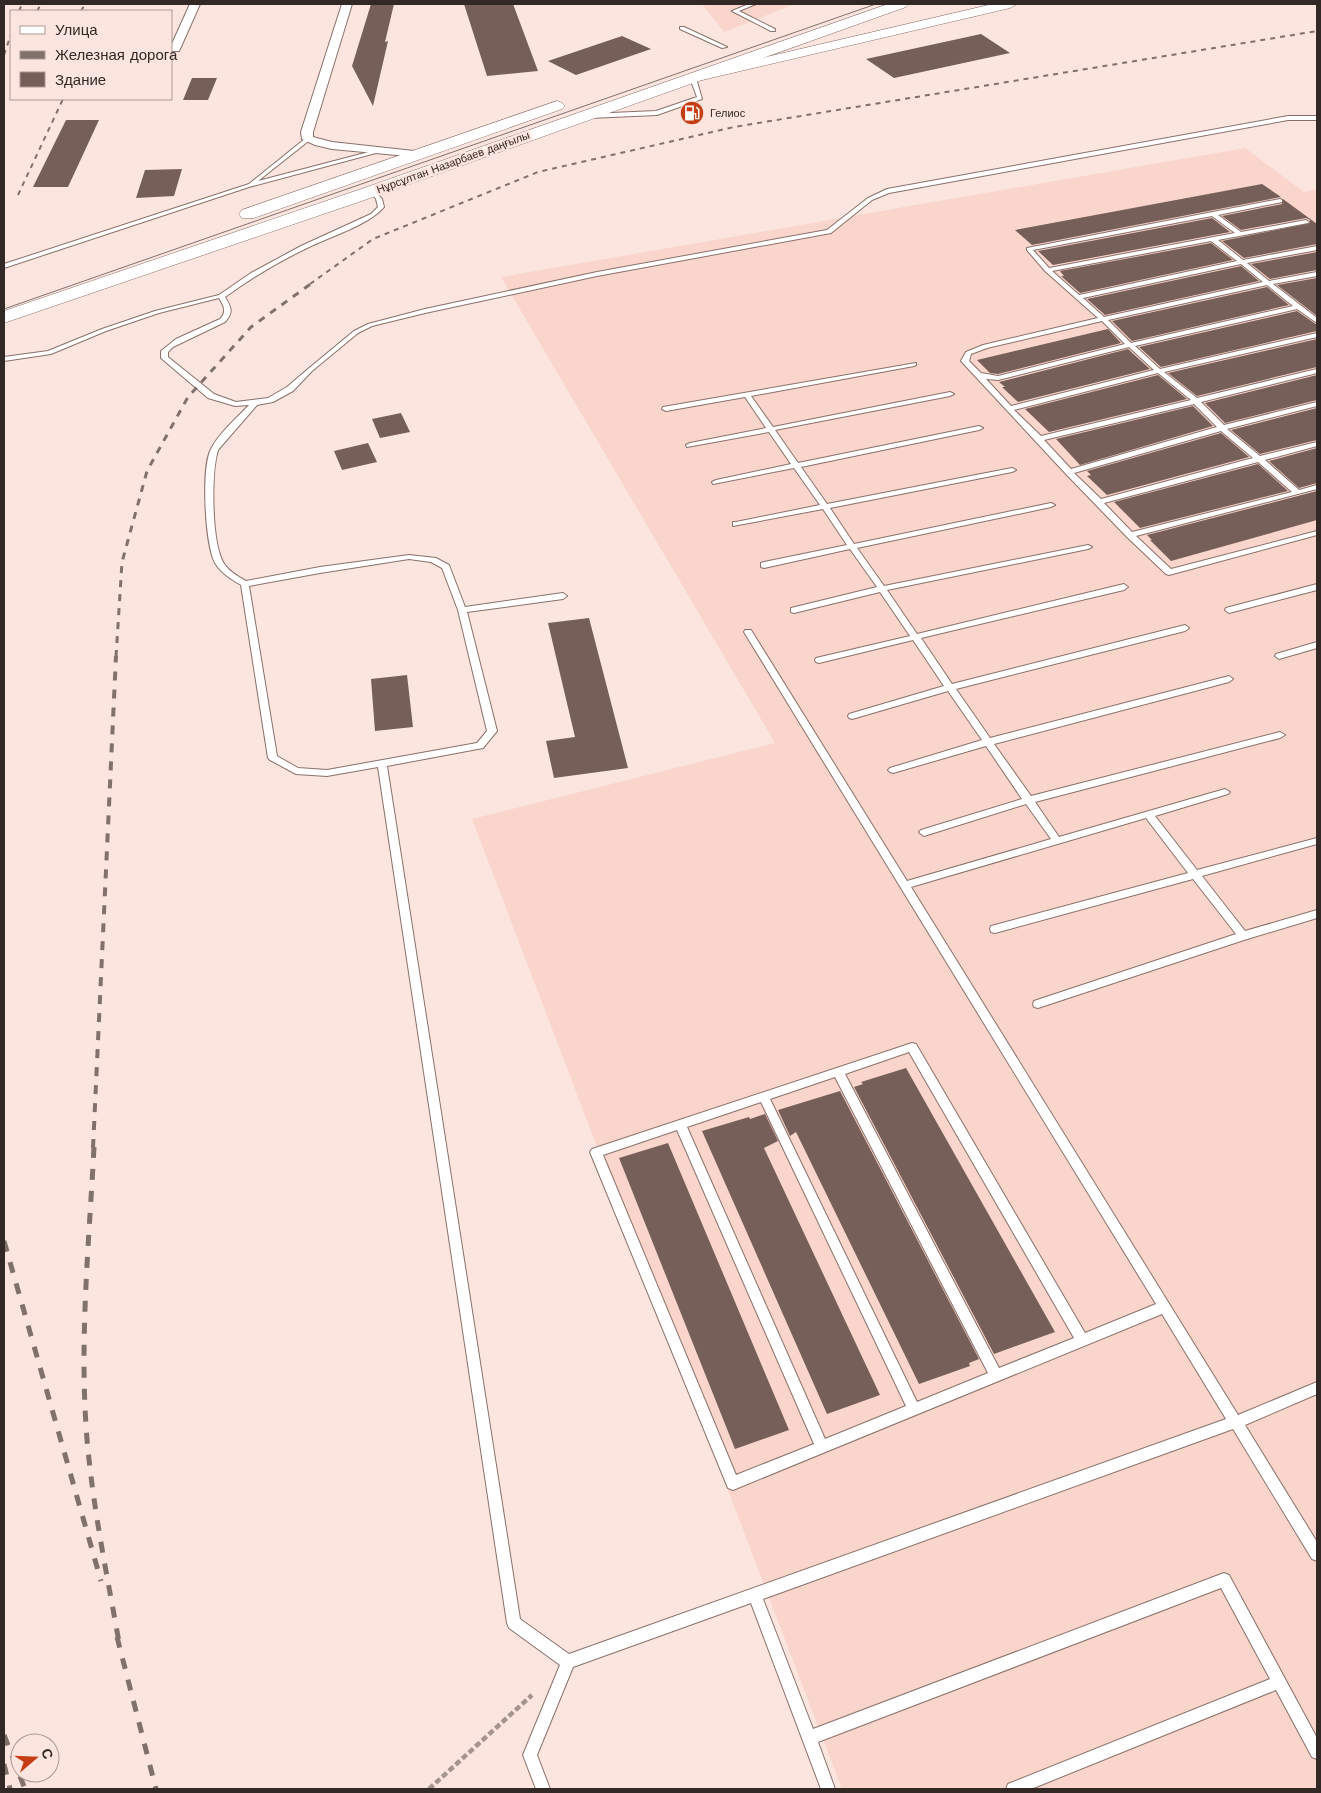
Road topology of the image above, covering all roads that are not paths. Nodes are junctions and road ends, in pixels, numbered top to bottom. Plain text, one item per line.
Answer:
1 (195, 4) edge
2 (346, 4) edge
3 (730, 4) edge
4 (753, 4) edge
5 (901, 4) edge
6 (1010, 4) edge
7 (735, 11) junction
8 (682, 28) dead end
9 (780, 28) joint
10 (757, 36) dead end
11 (740, 42) dead end
12 (724, 47) junction
13 (174, 49) dead end
14 (706, 54) dead end
15 (693, 78) junction
16 (574, 100) dead end
17 (1317, 118) edge
18 (308, 139) junction
19 (384, 150) junction
20 (414, 155) junction
21 (247, 186) junction
22 (373, 191) junction
23 (1280, 201) dead end
24 (1213, 214) junction
25 (236, 218) dead end
26 (1306, 222) dead end
27 (1240, 234) junction
28 (1212, 240) junction
29 (1317, 248) edge
30 (1242, 262) junction
31 (4, 266) edge
32 (1047, 270) junction
33 (1317, 274) edge
34 (1268, 283) junction
35 (221, 296) junction
36 (1078, 297) junction
37 (1298, 307) junction
38 (213, 315) dead end
39 (227, 316) junction
40 (4, 317) edge
41 (1102, 319) junction
42 (1317, 321) edge
43 (1317, 335) edge
44 (1130, 345) junction
45 (4, 360) edge
46 (914, 364) dead end
47 (1159, 371) junction
48 (1317, 371) edge
49 (976, 374) junction
50 (950, 394) dead end
51 (747, 395) junction
52 (1196, 401) junction
53 (255, 403) junction
54 (1317, 404) edge
55 (666, 409) dead end
56 (1009, 409) junction
57 (770, 428) junction
58 (979, 428) dead end
59 (1222, 428) junction
60 (1039, 439) junction
61 (1317, 444) edge
62 (690, 445) dead end
63 (1259, 459) junction
64 (796, 466) junction
65 (1012, 470) dead end
66 (1069, 472) junction
67 (716, 482) dead end
68 (1317, 487) edge
69 (1298, 493) junction
70 (1099, 502) junction
71 (1051, 505) dead end
72 (824, 506) junction
73 (736, 524) dead end
74 (1317, 533) edge
75 (1130, 535) junction
76 (852, 546) junction
77 (1088, 547) dead end
78 (764, 565) dead end
79 (245, 584) junction
80 (1124, 587) dead end
81 (1317, 587) edge
82 (882, 589) junction
83 (563, 596) dead end
84 (462, 610) junction
85 (794, 610) dead end
86 (1229, 610) dead end
87 (1185, 628) dead end
88 (748, 632) dead end
89 (916, 638) junction
90 (1317, 645) edge
91 (1279, 656) dead end
92 (819, 660) dead end
93 (1229, 679) dead end
94 (950, 688) junction
95 (852, 716) dead end
96 (1280, 735) dead end
97 (988, 742) junction
98 (382, 765) junction
99 (893, 770) dead end
100 (1225, 792) dead end
101 (1029, 800) junction
102 (1149, 814) junction
103 (924, 832) dead end
104 (1057, 841) junction
105 (1317, 841) edge
106 (1195, 874) junction
107 (904, 885) junction
108 (1317, 914) edge
109 (995, 929) dead end
110 (1243, 936) junction
111 (1038, 1004) dead end
112 (838, 1072) junction
113 (764, 1097) junction
114 (680, 1124) junction
115 (1164, 1307) junction
116 (1082, 1340) junction
117 (996, 1375) junction
118 (1317, 1388) edge
119 (914, 1409) junction
120 (1236, 1422) junction
121 (822, 1447) junction
122 (1317, 1554) edge
123 (755, 1595) junction
124 (568, 1662) junction
125 (1280, 1682) junction
126 (809, 1738) junction
127 (1317, 1752) edge
128 (543, 1789) edge
129 (828, 1789) edge
130 (1013, 1789) edge

1 - 13 street
2 - 18 street
3 - 7 lane
4 - 7 lane
5 - 15 main road, Нұрсұлтан Назарбаев даңғылы
6 - 15 main road
7 - 9 lane
8 - 12 lane
9 - 10 main road
11 - 12 main road
12 - 14 main road
15 - 22 main road, Нұрсұлтан Назарбаев даңғылы
16 - 20 main road, Нұрсұлтан Назарбаев даңғылы
17 - 53 lane
18 - 19 street
18 - 21 lane
19 - 20 street
19 - 21 lane
20 - 25 main road, Нұрсұлтан Назарбаев даңғылы
21 - 31 lane
22 - 35 lane
22 - 40 main road, Нұрсұлтан Назарбаев даңғылы
23 - 24 lane
24 - 27 lane
24 - 32 lane
26 - 27 lane
27 - 28 lane
28 - 30 lane
28 - 32 lane
29 - 30 lane
30 - 34 lane
30 - 36 lane
32 - 36 lane
33 - 34 lane
34 - 37 lane
34 - 41 lane
35 - 39 lane
35 - 45 lane
36 - 41 lane
37 - 42 lane
37 - 44 lane
38 - 39 lane
39 - 53 lane
41 - 44 lane
41 - 49 lane
43 - 47 lane
44 - 47 lane
44 - 49 lane
46 - 51 lane
47 - 52 lane
47 - 56 lane
48 - 52 lane
49 - 56 lane
50 - 57 lane
51 - 55 lane
51 - 57 lane
52 - 59 lane
52 - 60 lane
53 - 79 lane
54 - 59 lane
56 - 60 lane
57 - 62 lane
57 - 64 lane
58 - 64 lane
59 - 63 lane
59 - 66 lane
60 - 66 lane
61 - 63 lane
63 - 69 lane
63 - 70 lane
64 - 67 lane
64 - 72 lane
65 - 72 lane
66 - 70 lane
68 - 69 lane
69 - 75 lane
70 - 75 lane
71 - 76 lane
72 - 73 lane
72 - 76 lane
74 - 75 lane
76 - 78 lane
76 - 82 lane
77 - 82 lane
79 - 84 lane
79 - 98 lane
80 - 89 lane
81 - 86 lane
82 - 85 lane
82 - 89 lane
83 - 84 lane
84 - 98 lane
87 - 94 lane
88 - 107 lane
89 - 92 lane
89 - 94 lane
90 - 91 lane
93 - 97 lane
94 - 95 lane
94 - 97 lane
96 - 101 lane
97 - 99 lane
97 - 101 lane
98 - 124 lane
100 - 102 lane
101 - 103 lane
101 - 104 lane
102 - 104 lane
102 - 106 lane
104 - 107 lane
105 - 106 lane
106 - 109 lane
106 - 110 lane
107 - 115 lane
108 - 110 lane
110 - 111 lane
112 - 113 lane
112 - 116 lane
112 - 117 lane
113 - 114 lane
113 - 119 lane
114 - 121 lane
114 - 121 lane
115 - 116 lane
115 - 120 lane
116 - 117 lane
117 - 119 lane
118 - 120 lane
119 - 121 lane
120 - 122 lane
120 - 123 lane
123 - 124 lane
123 - 126 lane
124 - 128 lane
125 - 126 lane
125 - 127 lane
125 - 130 lane
126 - 129 lane

